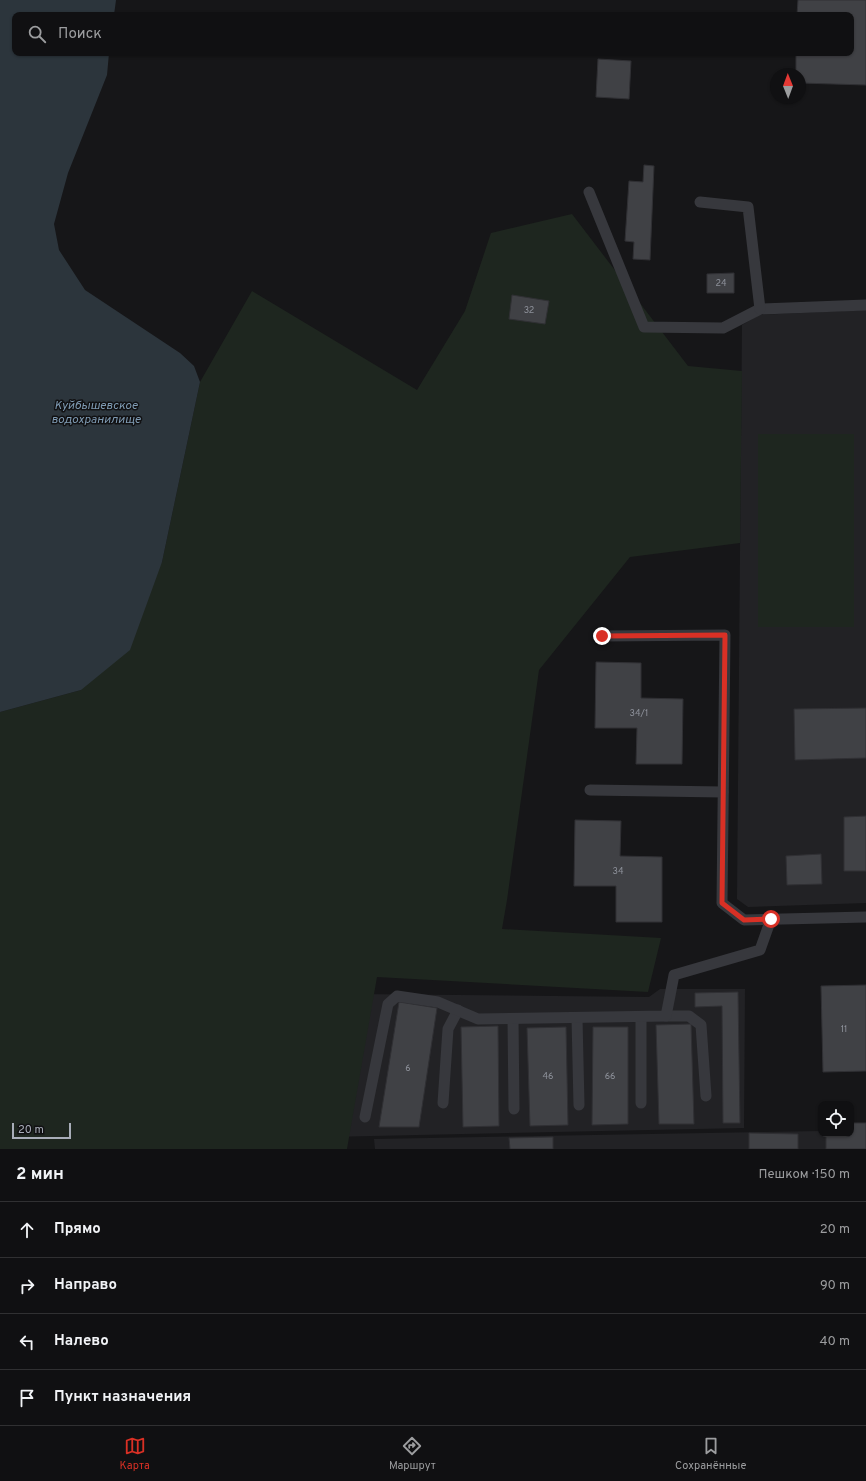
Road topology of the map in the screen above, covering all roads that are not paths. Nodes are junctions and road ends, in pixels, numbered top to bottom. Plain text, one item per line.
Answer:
1 (589, 192) dead end
2 (700, 202) dead end
3 (866, 305) edge
4 (760, 309) junction
5 (602, 636) dead end
6 (590, 790) dead end
7 (723, 792) junction
8 (866, 917) edge
9 (771, 919) junction
10 (458, 1010) junction
11 (666, 1016) junction
12 (641, 1017) junction
13 (577, 1018) junction
14 (513, 1019) junction
15 (706, 1096) dead end
16 (642, 1103) dead end
17 (443, 1104) dead end
18 (579, 1105) dead end
19 (514, 1109) dead end
20 (364, 1117) dead end

1 - 4 lane
2 - 4 lane
3 - 4 lane
5 - 7 lane
6 - 7 lane
7 - 9 lane
8 - 9 lane
9 - 11 lane
10 - 14 lane
10 - 17 lane
10 - 20 lane
11 - 12 lane
11 - 15 lane
12 - 13 lane
12 - 16 lane
13 - 14 lane
13 - 18 lane
14 - 19 lane

